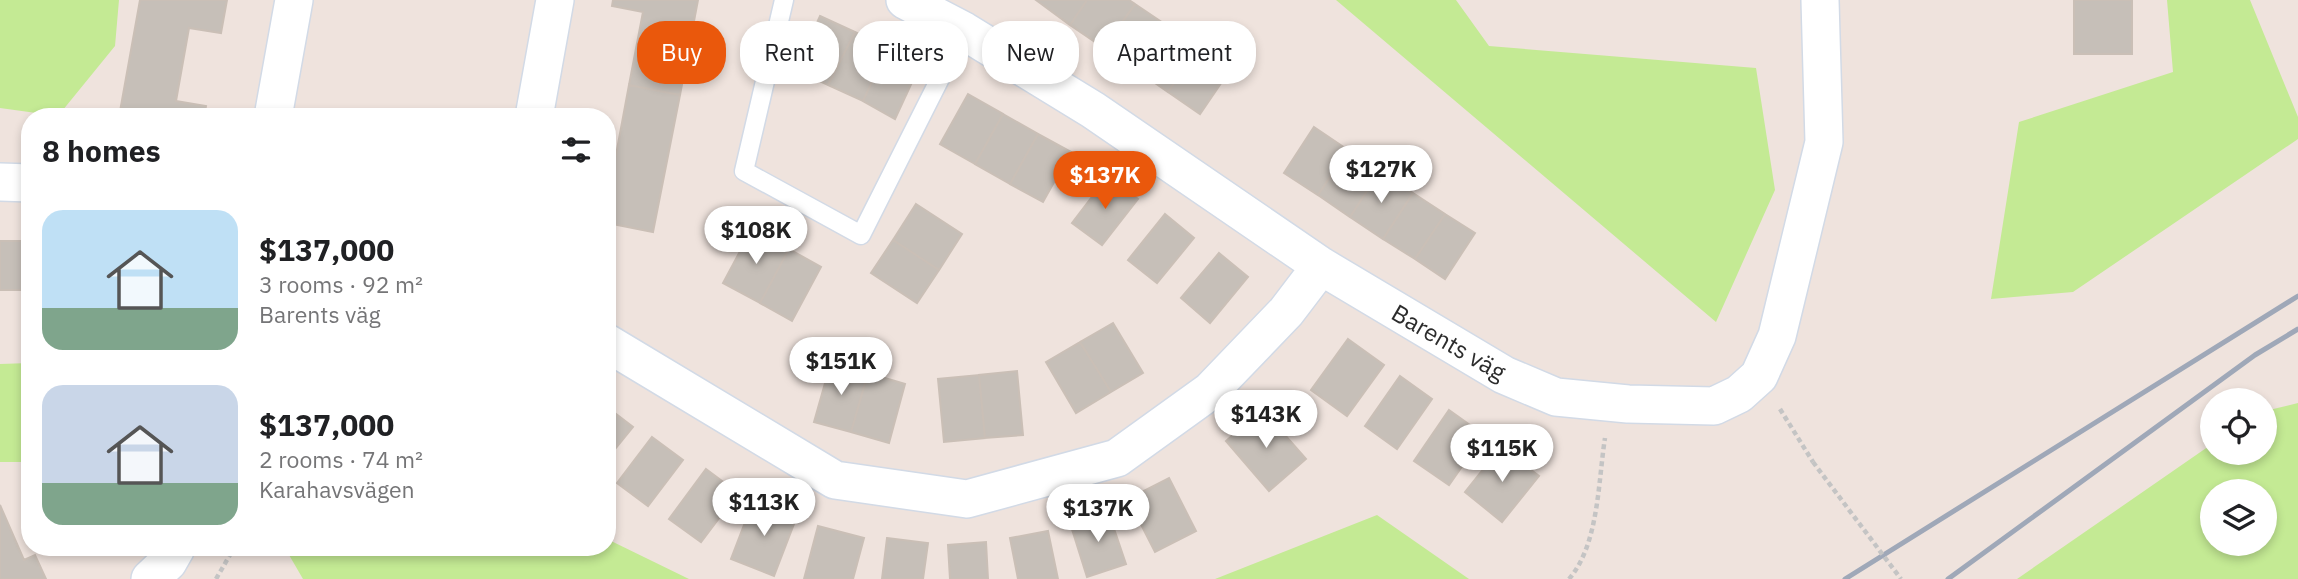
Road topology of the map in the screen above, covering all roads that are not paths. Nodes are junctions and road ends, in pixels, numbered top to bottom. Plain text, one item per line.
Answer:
1 (294, 0) edge
2 (555, 0) edge
3 (784, 0) edge
4 (905, 0) edge
5 (1820, 0) edge
6 (945, 21) edge
7 (968, 33) edge
8 (937, 84) edge
9 (275, 108) edge
10 (536, 108) edge
11 (0, 182) edge
12 (21, 183) edge
13 (1321, 266) junction
14 (616, 349) edge
15 (171, 556) edge
16 (150, 579) edge

1 - 9 street
2 - 10 street
3 - 8 lane
4 - 6 street, Barents väg
5 - 13 street, Barents väg
7 - 13 street, Barents väg
11 - 12 street
13 - 14 street
15 - 16 street

